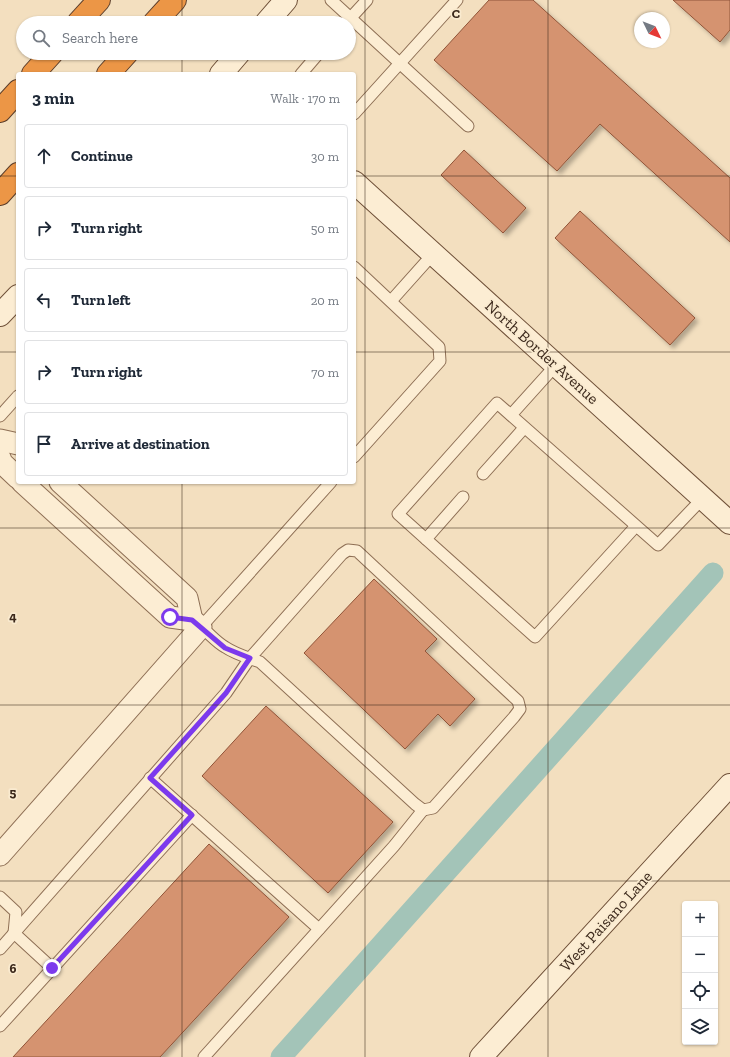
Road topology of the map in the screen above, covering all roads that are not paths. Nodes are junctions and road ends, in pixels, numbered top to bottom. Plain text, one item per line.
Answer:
1 (99, 0) edge
2 (175, 0) edge
3 (286, 0) edge
4 (331, 0) edge
5 (367, 0) edge
6 (458, 0) edge
7 (84, 16) edge
8 (160, 16) edge
9 (272, 16) edge
10 (344, 16) edge
11 (353, 16) edge
12 (356, 28) edge
13 (46, 60) edge
14 (121, 60) edge
15 (313, 60) edge
16 (399, 64) junction
17 (35, 72) edge
18 (110, 72) edge
19 (303, 72) edge
20 (16, 93) edge
21 (0, 112) edge
22 (356, 112) edge
23 (468, 126) dead end
24 (16, 176) edge
25 (356, 184) edge
26 (0, 194) edge
27 (433, 254) junction
28 (356, 269) edge
29 (16, 298) edge
30 (391, 301) junction
31 (0, 315) edge
32 (556, 365) junction
33 (16, 398) edge
34 (511, 415) junction
35 (0, 416) edge
36 (524, 428) junction
37 (0, 440) edge
38 (16, 444) edge
39 (356, 455) edge
40 (0, 458) edge
41 (483, 474) dead end
42 (16, 476) edge
43 (24, 484) edge
44 (62, 484) edge
45 (329, 484) edge
46 (463, 497) dead end
47 (703, 498) junction
48 (730, 523) edge
49 (636, 526) junction
50 (426, 539) junction
51 (197, 623) junction
52 (250, 658) junction
53 (150, 778) junction
54 (730, 785) edge
55 (424, 810) junction
56 (192, 815) junction
57 (0, 855) edge
58 (0, 897) edge
59 (319, 929) junction
60 (14, 933) junction
61 (0, 935) edge
62 (0, 949) edge
63 (52, 968) junction
64 (0, 1026) edge
65 (204, 1057) edge
66 (481, 1057) edge

1 - 7 highway
2 - 8 highway
3 - 9 street
4 - 10 lane
5 - 11 lane
6 - 16 lane
12 - 16 lane
13 - 17 highway
14 - 18 highway
15 - 19 lane
16 - 22 lane
16 - 23 lane
20 - 21 highway
24 - 26 highway
25 - 27 street, North Border Avenue
27 - 30 lane
27 - 32 street, North Border Avenue
28 - 30 lane
29 - 31 street
30 - 39 lane
32 - 34 lane
32 - 47 street, North Border Avenue
33 - 35 lane
34 - 36 lane
34 - 50 lane
36 - 41 lane
36 - 49 lane
37 - 38 street
40 - 42 street
43 - 51 street
44 - 51 street
45 - 51 lane
46 - 50 lane
47 - 48 street, North Border Avenue
47 - 49 lane
49 - 50 lane
51 - 52 lane
51 - 57 street
52 - 53 lane
52 - 55 lane
52 - 55 lane
53 - 56 lane
53 - 60 lane
54 - 66 street, West Paisano Lane
55 - 59 lane
56 - 59 lane
56 - 63 lane
58 - 60 lane
59 - 65 lane
60 - 61 lane
60 - 62 lane
60 - 63 lane
63 - 64 lane

